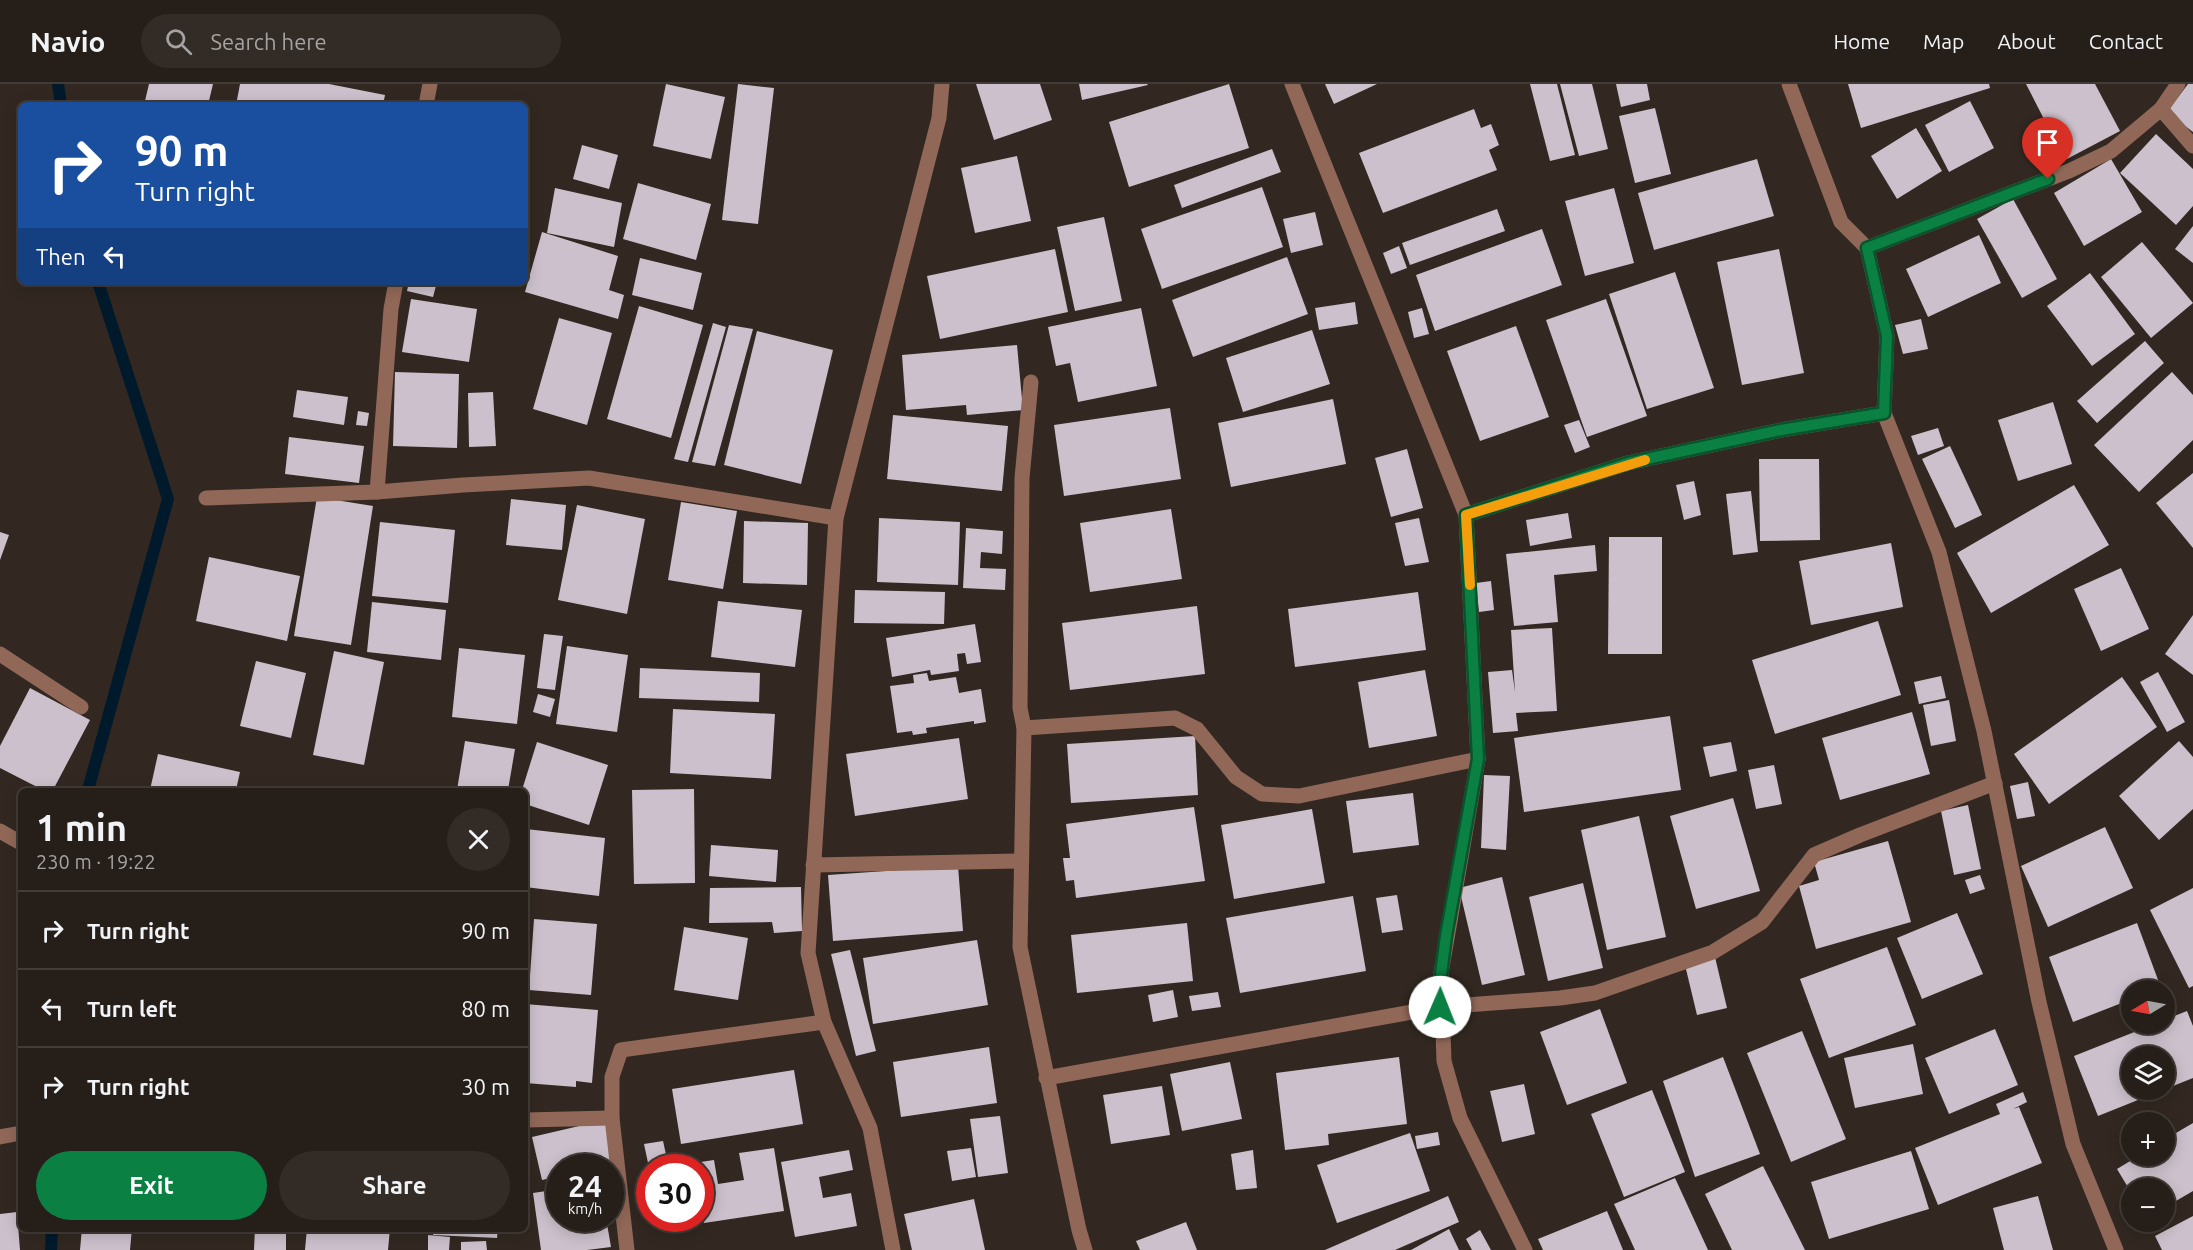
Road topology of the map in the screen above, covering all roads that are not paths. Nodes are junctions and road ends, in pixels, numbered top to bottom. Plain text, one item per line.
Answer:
1 (430, 84) edge
2 (942, 84) edge
3 (1292, 84) edge
4 (1789, 84) edge
5 (2178, 84) edge
6 (427, 102) edge
7 (2162, 109) junction
8 (2193, 146) edge
9 (1867, 248) junction
10 (395, 285) edge
11 (1031, 382) dead end
12 (1884, 413) junction
13 (377, 492) junction
14 (206, 498) dead end
15 (1466, 515) junction
16 (836, 518) junction
17 (0, 654) edge
18 (81, 706) dead end
19 (1023, 728) junction
20 (1478, 759) junction
21 (1995, 783) junction
22 (0, 831) edge
23 (18, 841) edge
24 (1020, 861) junction
25 (813, 865) junction
26 (1440, 1007) junction
27 (824, 1022) junction
28 (1046, 1078) junction
29 (612, 1118) junction
30 (528, 1120) edge
31 (18, 1134) edge
32 (0, 1137) edge
33 (627, 1250) edge
34 (893, 1250) edge
35 (1085, 1250) edge
36 (1524, 1250) edge
37 (2116, 1250) edge

1 - 6 street
2 - 16 street
3 - 15 street
4 - 9 street
5 - 7 street
7 - 8 street
7 - 9 street
9 - 12 street
10 - 13 street
11 - 19 street
12 - 15 street
12 - 21 street
13 - 14 street
13 - 16 street
15 - 20 street
16 - 25 street
17 - 18 street
19 - 20 street
19 - 24 street
20 - 26 street
21 - 26 street
21 - 37 street
22 - 23 street
24 - 25 street
24 - 28 street
25 - 27 street
26 - 28 street
26 - 36 street
27 - 29 street
27 - 34 street
28 - 35 street
29 - 30 street
29 - 33 street
31 - 32 street

